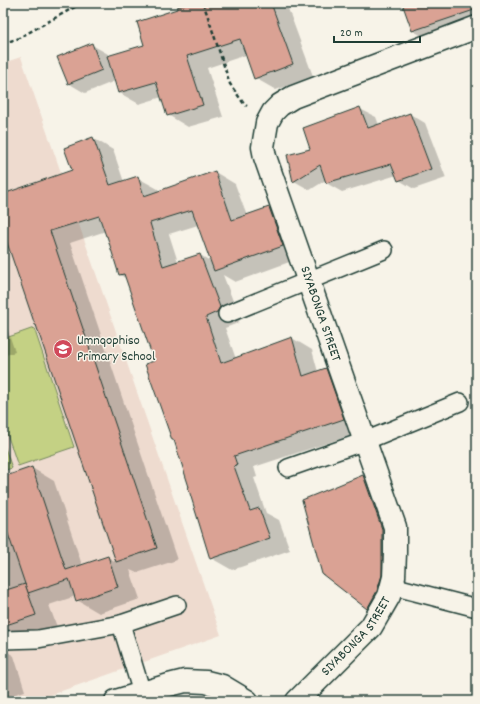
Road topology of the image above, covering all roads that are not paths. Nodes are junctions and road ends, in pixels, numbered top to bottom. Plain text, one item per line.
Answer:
1 (477, 27) edge
2 (384, 250) dead end
3 (308, 281) junction
4 (227, 314) dead end
5 (460, 402) dead end
6 (365, 441) junction
7 (288, 468) dead end
8 (392, 586) junction
9 (177, 605) dead end
10 (477, 608) edge
11 (121, 624) junction
12 (3, 640) edge
13 (142, 693) junction
14 (116, 701) edge
15 (247, 701) edge
16 (297, 701) edge

1 - 3 street, SIYABONGA STREET
2 - 3 lane
3 - 4 lane
3 - 6 street, SIYABONGA STREET
5 - 6 lane
6 - 7 lane
6 - 8 street, SIYABONGA STREET
8 - 10 lane
8 - 16 street, SIYABONGA STREET
9 - 11 lane
11 - 12 lane
11 - 13 lane
13 - 14 street
13 - 15 street

